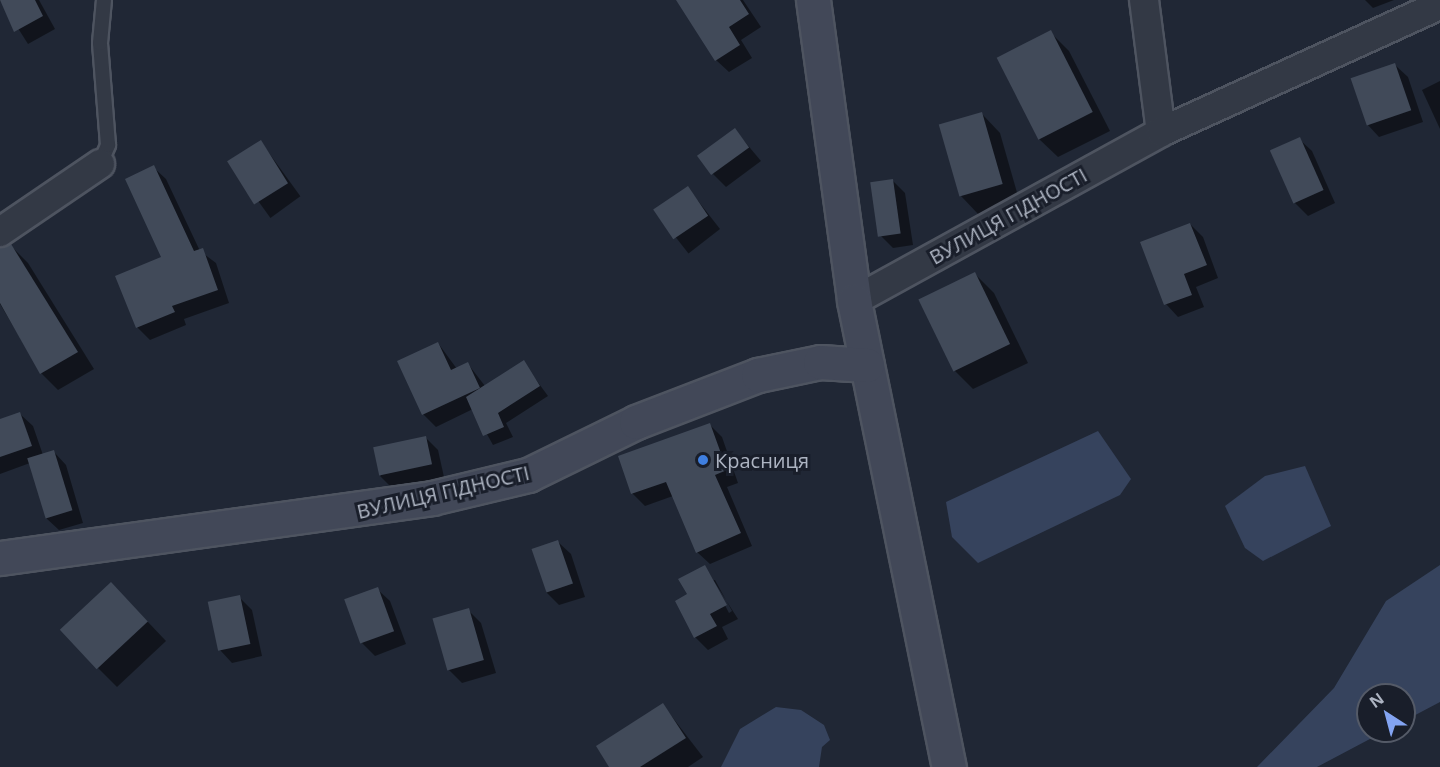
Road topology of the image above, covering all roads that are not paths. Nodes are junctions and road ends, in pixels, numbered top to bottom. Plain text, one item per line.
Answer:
1 (104, 0) edge
2 (813, 0) edge
3 (1144, 0) edge
4 (1440, 5) edge
5 (1161, 132) junction
6 (100, 164) joint
7 (0, 232) edge
8 (854, 301) junction
9 (867, 365) junction
10 (0, 558) edge
11 (949, 767) edge

1 - 6 lane
2 - 8 street
3 - 5 street
4 - 5 street, ВУЛИЦЯ ГІДНОСТІ
5 - 8 street, ВУЛИЦЯ ГІДНОСТІ
6 - 7 street
8 - 9 street
9 - 10 street, ВУЛИЦЯ ГІДНОСТІ
9 - 11 street

